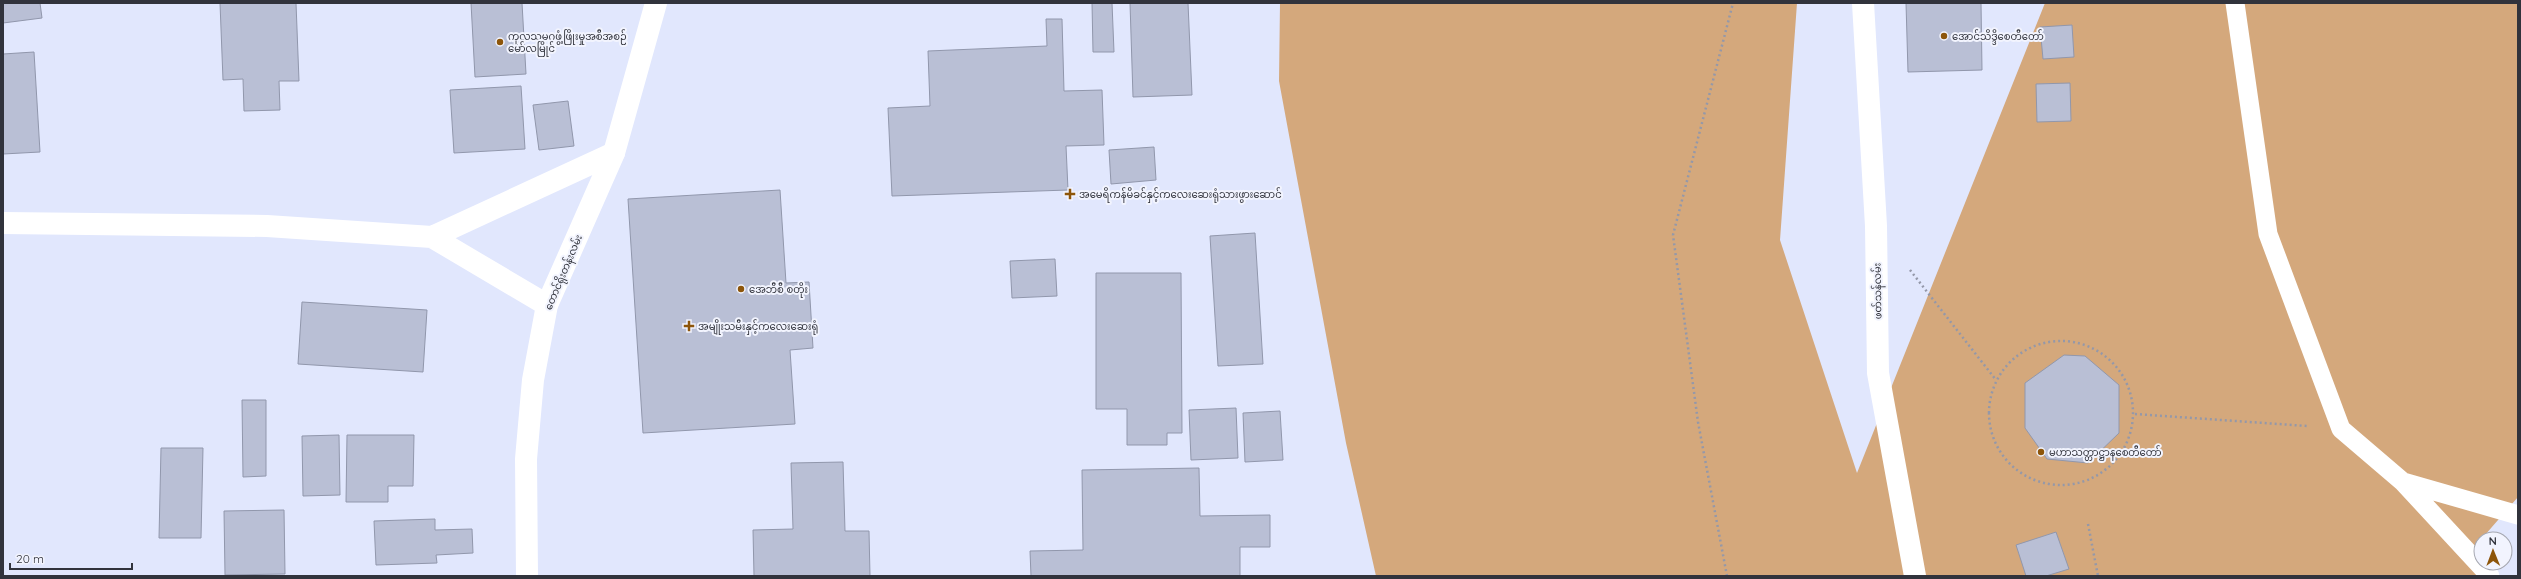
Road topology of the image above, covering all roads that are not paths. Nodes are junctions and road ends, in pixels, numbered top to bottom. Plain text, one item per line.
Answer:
1 (656, 3) edge
2 (1863, 3) edge
3 (2235, 3) edge
4 (614, 152) junction
5 (3, 223) edge
6 (432, 237) junction
7 (547, 305) junction
8 (2403, 482) junction
9 (2518, 515) edge
10 (527, 576) edge
11 (1915, 576) edge
12 (2490, 576) edge

1 - 4 street, တောင်ရိုးတန်းလမ်း
2 - 11 street, ဖတ်သန်လမ်း
3 - 8 lane
4 - 6 street
4 - 7 street, တောင်ရိုးတန်းလမ်း
5 - 6 street
6 - 7 street
7 - 10 street, တောင်ရိုးတန်းလမ်း
8 - 9 lane
8 - 12 lane

